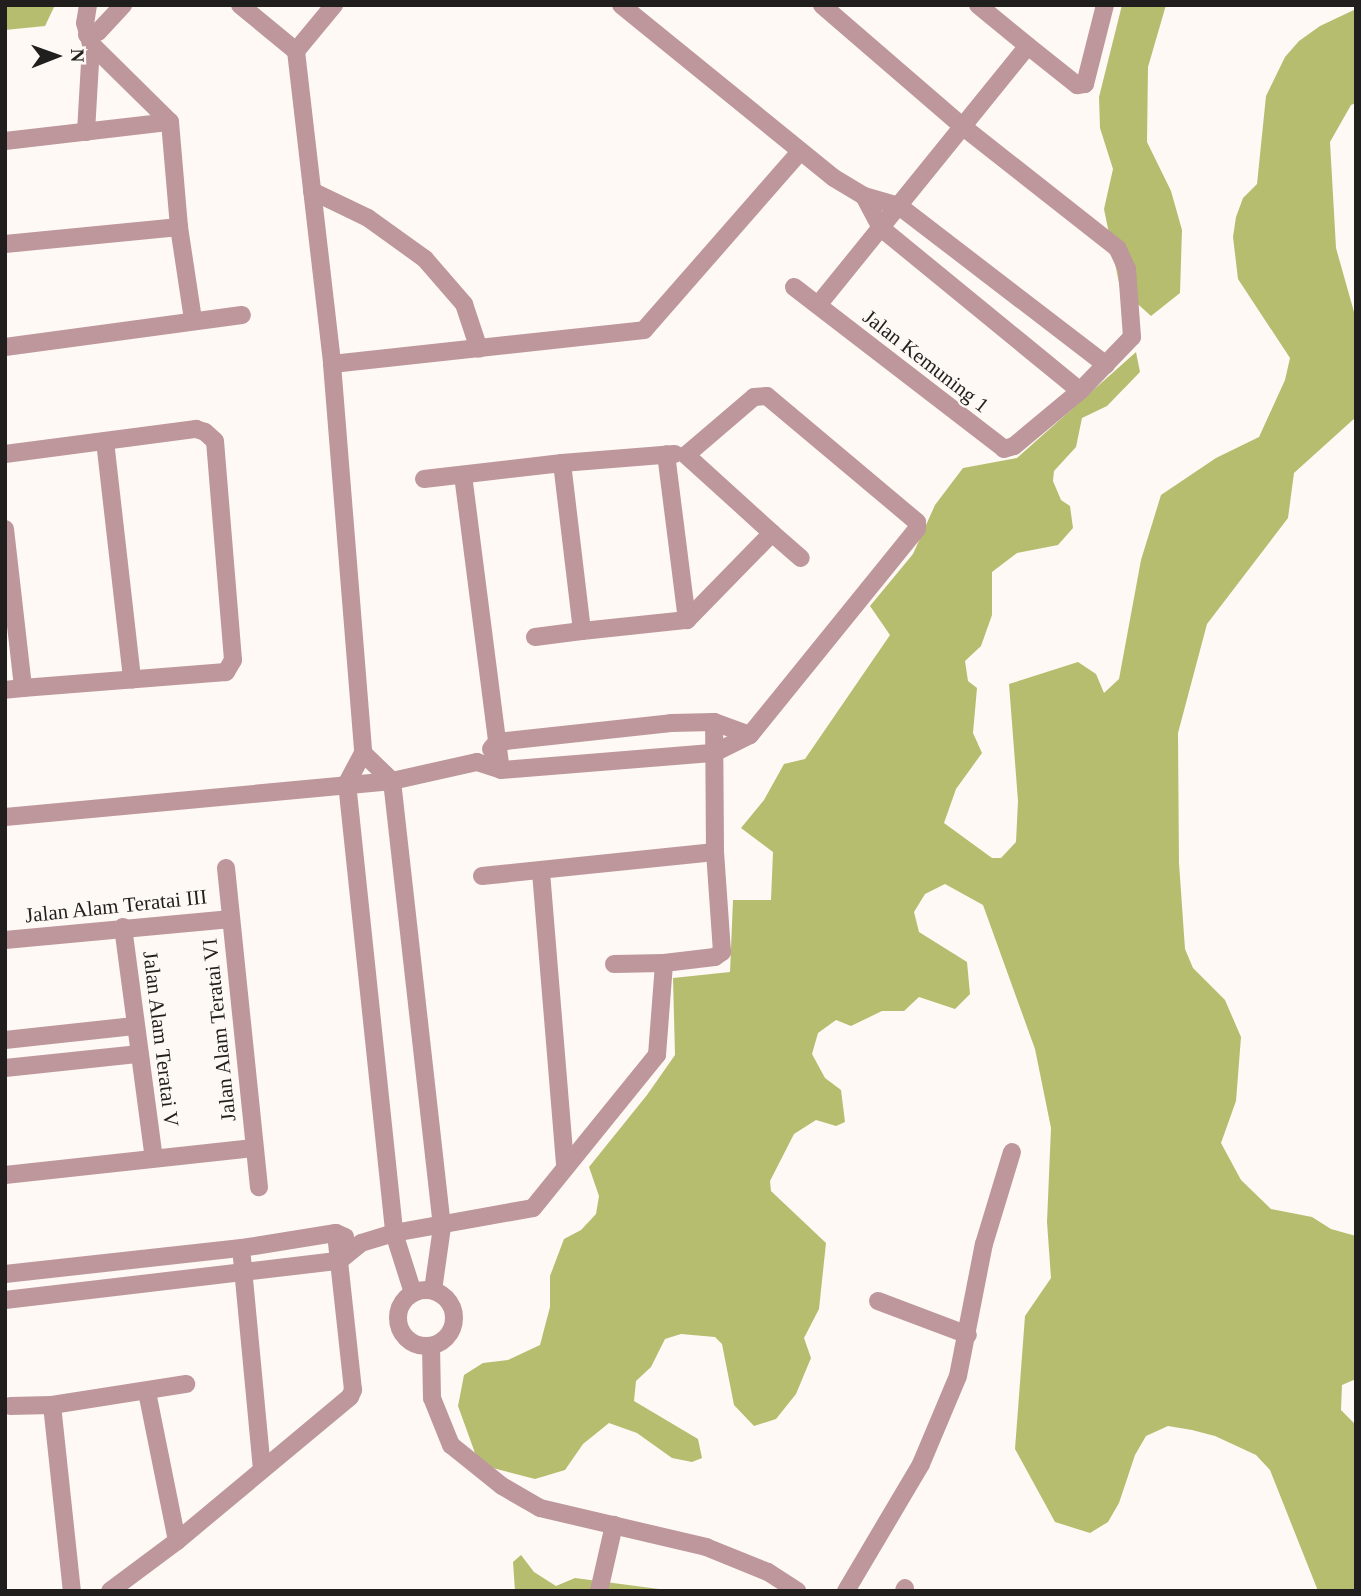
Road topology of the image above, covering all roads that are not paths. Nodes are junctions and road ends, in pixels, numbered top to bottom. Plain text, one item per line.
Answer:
1 (88, 5) edge
2 (123, 5) edge
3 (240, 5) edge
4 (334, 5) edge
5 (621, 5) edge
6 (822, 5) edge
7 (978, 5) edge
8 (1105, 5) edge
9 (89, 40) junction
10 (1028, 46) junction
11 (296, 51) junction
12 (170, 122) junction
13 (962, 126) junction
14 (86, 132) junction
15 (5, 141) edge
16 (800, 152) junction
17 (312, 191) junction
18 (864, 196) junction
19 (899, 206) junction
20 (179, 227) junction
21 (881, 228) junction
22 (5, 244) edge
23 (794, 287) dead end
24 (818, 305) junction
25 (242, 315) dead end
26 (193, 320) junction
27 (5, 346) edge
28 (479, 349) junction
29 (332, 364) junction
30 (1106, 365) junction
31 (1080, 391) junction
32 (105, 441) junction
33 (5, 454) edge
34 (666, 454) junction
35 (685, 455) junction
36 (562, 463) junction
37 (463, 475) junction
38 (424, 479) dead end
39 (5, 529) edge
40 (772, 533) junction
41 (7, 553) edge
42 (801, 558) dead end
43 (8, 590) edge
44 (687, 620) junction
45 (582, 631) junction
46 (536, 637) dead end
47 (132, 679) junction
48 (14, 689) edge
49 (714, 722) junction
50 (750, 735) junction
51 (497, 742) junction
52 (363, 753) junction
53 (714, 753) junction
54 (477, 762) junction
55 (501, 770) junction
56 (392, 780) junction
57 (347, 783) junction
58 (5, 817) edge
59 (715, 852) junction
60 (226, 869) dead end
61 (541, 872) junction
62 (482, 876) dead end
63 (232, 919) junction
64 (123, 927) junction
65 (5, 940) edge
66 (664, 963) junction
67 (614, 964) dead end
68 (134, 1026) junction
69 (5, 1040) edge
70 (139, 1054) junction
71 (5, 1068) edge
72 (254, 1148) junction
73 (1012, 1152) dead end
74 (154, 1158) junction
75 (565, 1164) junction
76 (5, 1175) edge
77 (259, 1187) dead end
78 (442, 1227) junction
79 (335, 1233) junction
80 (394, 1233) junction
81 (361, 1242) junction
82 (242, 1248) junction
83 (340, 1261) junction
84 (243, 1270) junction
85 (5, 1274) edge
86 (433, 1290) junction
87 (413, 1293) junction
88 (5, 1300) edge
89 (878, 1301) dead end
90 (968, 1335) junction
91 (431, 1346) junction
92 (186, 1384) dead end
93 (147, 1392) junction
94 (52, 1405) junction
95 (10, 1406) dead end
96 (262, 1468) junction
97 (614, 1525) junction
98 (177, 1541) junction
99 (72, 1591) edge
100 (110, 1591) edge
101 (599, 1591) edge
102 (797, 1591) edge
103 (846, 1591) edge

1 - 9 street
2 - 9 street
3 - 11 street
4 - 11 street
5 - 16 street
6 - 13 street
7 - 10 street
8 - 10 street
9 - 12 street
9 - 14 street
10 - 13 street
11 - 17 street
12 - 14 street
12 - 20 street
13 - 19 street
13 - 30 street
14 - 15 street
16 - 18 street
16 - 28 street
17 - 28 street
17 - 29 street
18 - 19 street
18 - 21 street
19 - 21 street
19 - 30 street
20 - 22 street
20 - 26 street
21 - 24 street
21 - 31 street
23 - 24 street, Jalan Kemuning 1
24 - 31 street, Jalan Kemuning 1
25 - 26 street
26 - 27 street
28 - 29 street
29 - 52 street
30 - 31 street
32 - 33 street
32 - 47 street
32 - 47 street
34 - 35 street
34 - 36 street
34 - 44 street
35 - 40 street
35 - 50 street
36 - 37 street
36 - 45 street
37 - 38 street
37 - 51 street
39 - 41 street
40 - 42 street
40 - 44 street
41 - 43 street
43 - 48 street
44 - 45 street
45 - 46 street
47 - 48 street
49 - 50 street
49 - 51 street
49 - 53 street
50 - 53 street
51 - 54 street
51 - 55 street
52 - 56 street
52 - 57 street
53 - 55 street
53 - 59 street
54 - 55 street
54 - 56 street
56 - 57 street
56 - 78 street
57 - 58 street
57 - 80 street
59 - 61 street
59 - 66 street
60 - 63 street, Jalan Alam Teratai VI
61 - 62 street
61 - 75 street
63 - 64 street, Jalan Alam Teratai III
63 - 72 street, Jalan Alam Teratai VI
64 - 65 street, Jalan Alam Teratai III
64 - 68 street, Jalan Alam Teratai V
66 - 67 street
66 - 75 street
68 - 69 street
68 - 70 street, Jalan Alam Teratai V
70 - 71 street
70 - 74 street, Jalan Alam Teratai V
72 - 74 street
72 - 77 street, Jalan Alam Teratai VI
73 - 90 street
74 - 76 street
75 - 78 street
78 - 80 street
78 - 86 street
79 - 81 street
79 - 82 street
79 - 83 street
80 - 81 street
80 - 87 street
81 - 83 street
82 - 84 street
82 - 85 street
83 - 84 street
83 - 96 street
84 - 88 street
84 - 96 street
86 - 87 street
86 - 91 street
87 - 91 street
89 - 90 street
90 - 103 street
91 - 97 street
92 - 93 street
93 - 94 street
93 - 98 street
94 - 95 street
94 - 99 street
96 - 98 street
97 - 101 street
97 - 102 street
98 - 100 street

